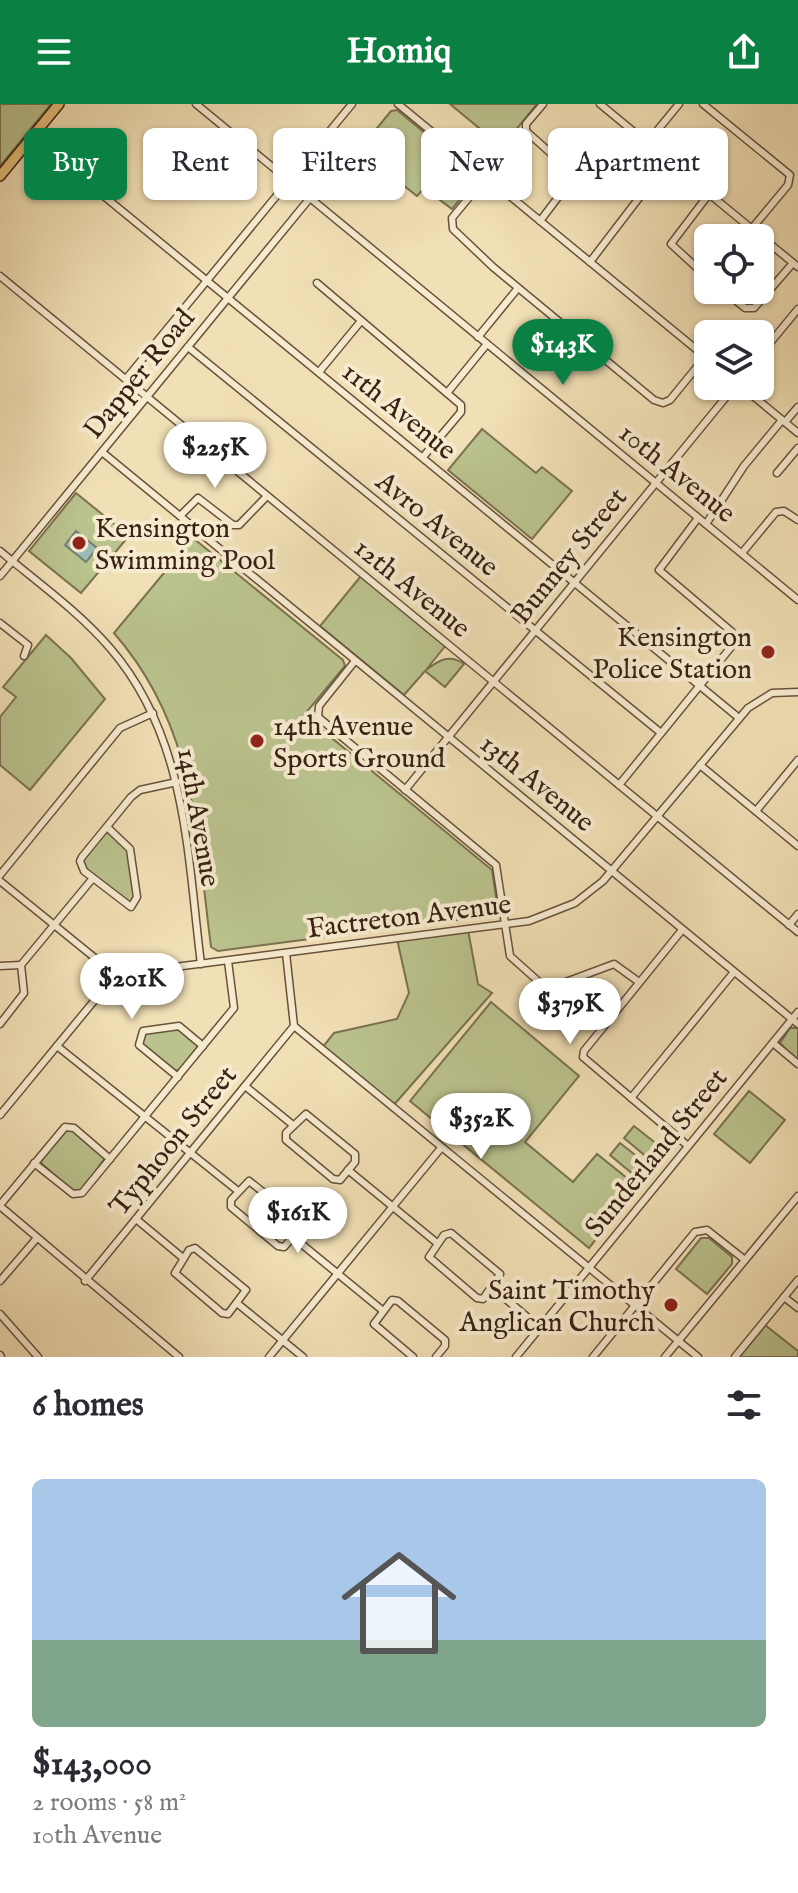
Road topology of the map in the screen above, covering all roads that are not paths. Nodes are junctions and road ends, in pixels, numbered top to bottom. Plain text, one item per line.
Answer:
1 (59, 104) edge
2 (196, 104) edge
3 (352, 104) edge
4 (398, 104) edge
5 (543, 104) edge
6 (600, 104) edge
7 (679, 104) edge
8 (703, 104) edge
9 (39, 128) edge
10 (333, 128) edge
11 (427, 128) edge
12 (629, 128) edge
13 (659, 128) edge
14 (24, 147) edge
15 (273, 167) edge
16 (0, 176) edge
17 (109, 200) edge
18 (274, 200) edge
19 (308, 200) edge
20 (312, 200) edge
21 (467, 200) edge
22 (514, 200) edge
23 (637, 200) edge
24 (704, 200) edge
25 (717, 200) edge
26 (540, 221) junction
27 (747, 224) edge
28 (755, 224) edge
29 (774, 246) edge
30 (590, 262) junction
31 (694, 265) edge
32 (796, 265) edge
33 (0, 276) edge
34 (208, 281) junction
35 (317, 283) dead end
36 (518, 288) junction
37 (774, 288) edge
38 (228, 297) junction
39 (798, 309) edge
40 (361, 321) junction
41 (478, 337) junction
42 (774, 338) edge
43 (487, 344) junction
44 (188, 347) junction
45 (694, 347) edge
46 (319, 372) junction
47 (694, 373) edge
48 (126, 379) junction
49 (447, 393) junction
50 (147, 396) junction
51 (726, 400) edge
52 (756, 400) edge
53 (798, 407) edge
54 (784, 421) junction
55 (798, 433) edge
56 (798, 448) edge
57 (102, 452) junction
58 (423, 457) junction
59 (777, 473) dead end
60 (656, 483) junction
61 (267, 496) junction
62 (180, 516) junction
63 (698, 518) junction
64 (798, 520) edge
65 (706, 524) junction
66 (0, 551) edge
67 (742, 553) junction
68 (12, 561) junction
69 (0, 576) edge
70 (574, 582) junction
71 (798, 600) edge
72 (0, 623) edge
73 (535, 630) junction
74 (24, 656) dead end
75 (355, 661) junction
76 (493, 681) junction
77 (700, 686) junction
78 (798, 692) edge
79 (153, 713) junction
80 (739, 718) junction
81 (661, 733) junction
82 (448, 737) junction
83 (797, 762) edge
84 (700, 765) junction
85 (177, 782) junction
86 (619, 785) junction
87 (405, 790) junction
88 (756, 811) junction
89 (657, 817) junction
90 (107, 827) junction
91 (798, 846) edge
92 (612, 871) junction
93 (0, 875) edge
94 (93, 878) junction
95 (0, 881) edge
96 (798, 914) edge
97 (54, 925) junction
98 (505, 925) junction
99 (789, 925) junction
100 (682, 930) junction
101 (798, 932) edge
102 (286, 953) junction
103 (228, 961) junction
104 (201, 964) junction
105 (21, 965) junction
106 (0, 966) edge
107 (114, 972) junction
108 (734, 972) junction
109 (639, 982) junction
110 (798, 1012) edge
111 (795, 1022) edge
112 (0, 1024) edge
113 (294, 1026) junction
114 (773, 1043) junction
115 (57, 1046) junction
116 (203, 1046) junction
117 (798, 1064) edge
118 (178, 1077) junction
119 (245, 1086) junction
120 (631, 1098) junction
121 (0, 1115) edge
122 (144, 1118) junction
123 (293, 1125) junction
124 (688, 1146) junction
125 (441, 1148) junction
126 (189, 1154) junction
127 (110, 1159) junction
128 (34, 1163) junction
129 (348, 1170) junction
130 (238, 1191) junction
131 (798, 1196) edge
132 (0, 1206) edge
133 (393, 1207) junction
134 (136, 1219) junction
135 (293, 1237) junction
136 (37, 1238) junction
137 (437, 1243) junction
138 (183, 1258) junction
139 (745, 1260) junction
140 (589, 1268) junction
141 (338, 1274) junction
142 (798, 1280) edge
143 (0, 1281) edge
144 (85, 1281) junction
145 (493, 1288) junction
146 (784, 1297) junction
147 (238, 1304) junction
148 (636, 1305) junction
149 (798, 1308) edge
150 (382, 1310) junction
151 (0, 1314) edge
152 (540, 1328) junction
153 (678, 1340) junction
154 (283, 1341) junction
155 (171, 1350) junction
156 (38, 1357) edge
157 (166, 1357) edge
158 (179, 1357) edge
159 (269, 1357) edge
160 (303, 1357) edge
161 (413, 1357) edge
162 (438, 1357) edge
163 (516, 1357) edge
164 (593, 1357) edge
165 (665, 1357) edge
166 (698, 1357) edge
167 (735, 1357) edge

1 - 9 main road
2 - 15 street, 10th Avenue
3 - 10 street
4 - 11 street
5 - 26 street
6 - 12 street
7 - 13 street
8 - 28 street
14 - 16 main road
17 - 34 street, 11th Avenue
18 - 34 street
19 - 38 street, Dapper Road
20 - 41 street, 10th Avenue
21 - 36 street
22 - 26 street
23 - 30 street
24 - 31 street
25 - 27 street
26 - 30 street
29 - 32 street
30 - 45 street
32 - 37 street
33 - 48 street, 12th Avenue
34 - 38 street, 11th Avenue
34 - 48 street
35 - 40 street
36 - 41 street
36 - 47 street
38 - 44 street, Dapper Road
38 - 46 street, 11th Avenue
39 - 42 street
40 - 46 street
40 - 49 street
41 - 43 street, 10th Avenue
43 - 49 street
43 - 60 street, 10th Avenue
44 - 50 street, Dapper Road
44 - 73 street, Avro Avenue
46 - 58 street, 11th Avenue
48 - 50 street, 12th Avenue
49 - 58 street
50 - 57 street, Dapper Road
50 - 61 street, 12th Avenue
51 - 60 street, Bunney Street
52 - 54 street
53 - 54 street
54 - 55 street
54 - 65 street
56 - 59 street
57 - 62 street, 13th Avenue
57 - 68 street, Dapper Road
58 - 70 street, 11th Avenue
60 - 63 street, 10th Avenue
60 - 70 street, Bunney Street
61 - 62 street
61 - 76 street, 12th Avenue
62 - 75 street, 13th Avenue
63 - 65 street, 10th Avenue
63 - 77 street
64 - 67 street
65 - 67 street, 10th Avenue
66 - 68 street, 14th Avenue
67 - 71 street, 10th Avenue
68 - 69 street, Dapper Road
68 - 79 street, 14th Avenue
70 - 73 street, Bunney Street
70 - 77 street, 11th Avenue
72 - 74 street
73 - 76 street, Bunney Street
73 - 81 street, Avro Avenue
75 - 82 street, 13th Avenue
75 - 87 street
76 - 82 street, Bunney Street
76 - 86 street, 12th Avenue
77 - 80 street, 11th Avenue
77 - 81 street
78 - 80 street, Factreton Avenue
79 - 85 street, 14th Avenue
79 - 93 street
80 - 84 street, Factreton Avenue
81 - 86 street
82 - 87 street, Bunney Street
82 - 92 street, 13th Avenue
83 - 88 street
84 - 88 street
84 - 89 street, Factreton Avenue
85 - 90 street
85 - 104 street, 14th Avenue
86 - 89 street, 12th Avenue
87 - 98 street
88 - 91 street
89 - 92 street, Factreton Avenue
89 - 99 street, 12th Avenue
90 - 94 street
90 - 94 street
92 - 98 street, Factreton Avenue
92 - 100 street, 13th Avenue
94 - 97 street
95 - 97 street
96 - 99 street
97 - 105 street
97 - 107 street
98 - 102 street, Factreton Avenue
98 - 109 street
99 - 101 street, 12th Avenue
100 - 108 street, 13th Avenue
100 - 109 street
102 - 103 street, Factreton Avenue
102 - 113 street
103 - 104 street, Factreton Avenue
103 - 116 street
104 - 107 street, Factreton Avenue
105 - 106 street
105 - 112 street
107 - 115 street
108 - 111 street, 13th Avenue
108 - 120 street
109 - 120 street
110 - 111 street, Sunderland Street
111 - 114 street, Sunderland Street
113 - 119 street, Typhoon Street
113 - 125 street
114 - 117 street
114 - 124 street, Sunderland Street
115 - 121 street
115 - 122 street
116 - 118 street
116 - 118 street
118 - 122 street
119 - 123 street
119 - 126 street, Typhoon Street
120 - 124 street
122 - 126 street
122 - 127 street
123 - 129 street
123 - 129 street
124 - 140 street, Sunderland Street
125 - 133 street
125 - 140 street
126 - 130 street
126 - 134 street, Typhoon Street
127 - 128 street
127 - 128 street
128 - 132 street
129 - 133 street
130 - 135 street
130 - 135 street
131 - 139 street
132 - 136 street
133 - 137 street
133 - 141 street
134 - 138 street
134 - 144 street, Typhoon Street
135 - 141 street
136 - 143 street
136 - 144 street
137 - 145 street
137 - 145 street
138 - 147 street
138 - 147 street
139 - 148 street
139 - 153 street
140 - 148 street
140 - 152 street, Sunderland Street
141 - 150 street
141 - 154 street
142 - 146 street
144 - 155 street
145 - 152 street
146 - 149 street
146 - 167 street
147 - 154 street
148 - 153 street
148 - 164 street
150 - 161 street
150 - 162 street
151 - 156 street
152 - 163 street, Sunderland Street
153 - 165 street
153 - 166 street
154 - 159 street
154 - 160 street
155 - 157 street
155 - 158 street

